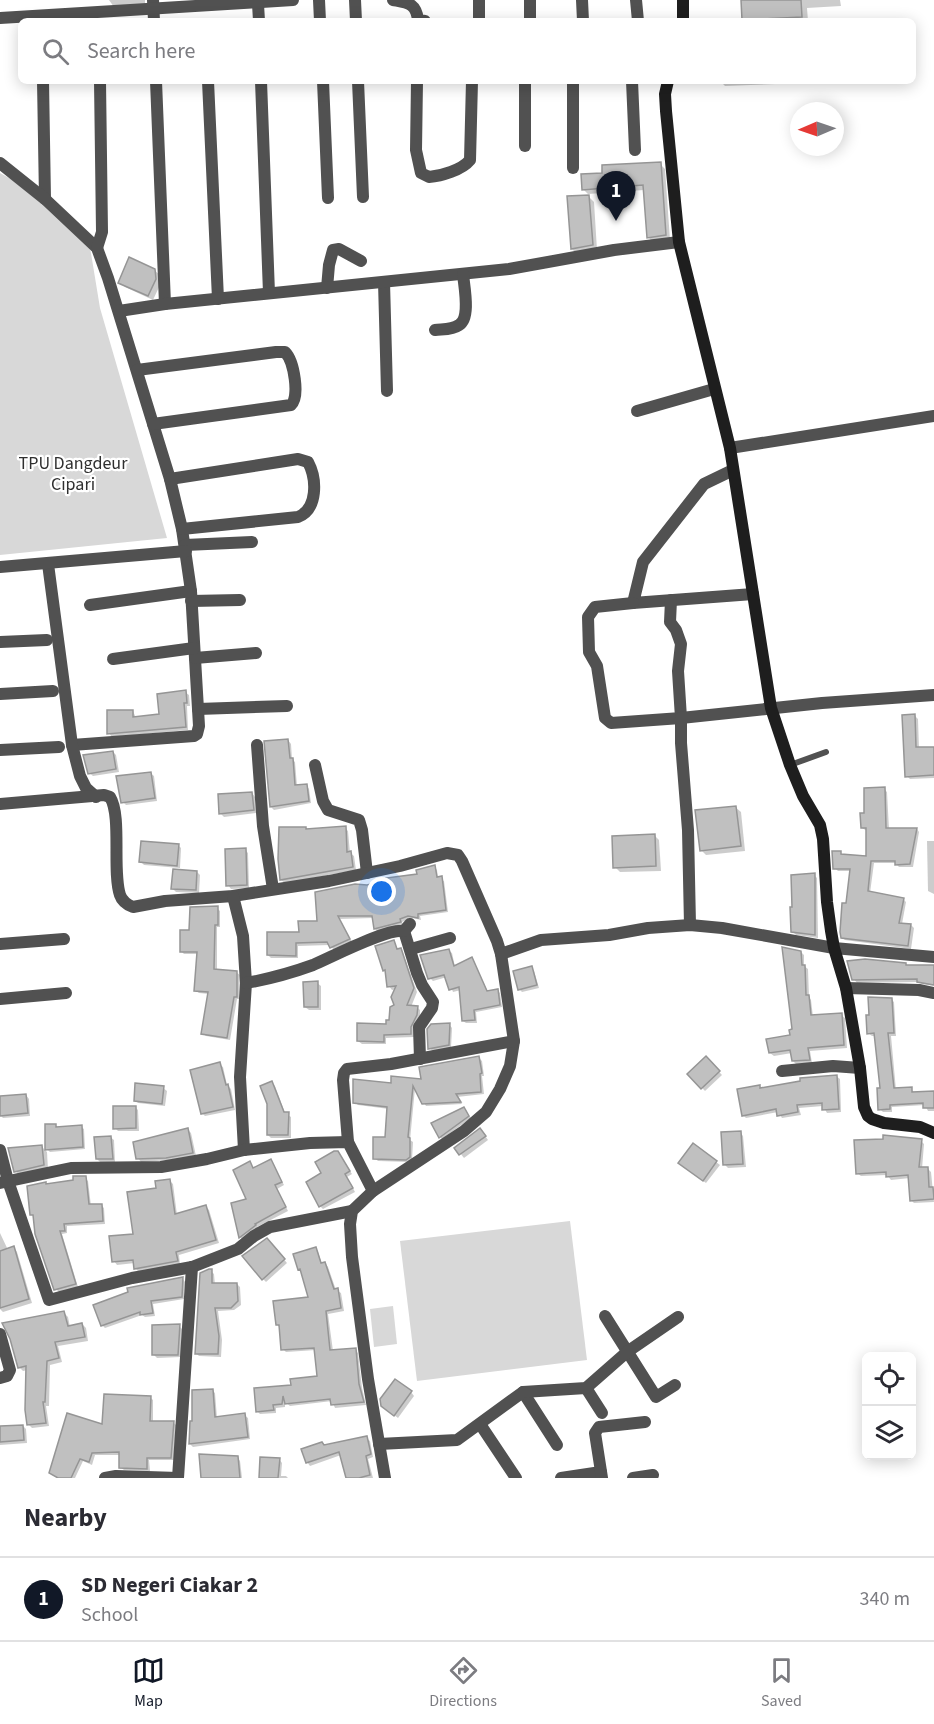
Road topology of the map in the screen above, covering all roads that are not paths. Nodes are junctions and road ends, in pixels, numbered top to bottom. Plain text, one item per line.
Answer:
1 (293, 0) edge
2 (319, 0) edge
3 (355, 0) edge
4 (393, 0) edge
5 (479, 0) edge
6 (530, 0) edge
7 (582, 0) edge
8 (636, 0) edge
9 (683, 0) edge
10 (263, 2) edge
11 (209, 4) edge
12 (154, 10) edge
13 (99, 17) edge
14 (0, 18) edge
15 (18, 18) edge
16 (70, 18) edge
17 (260, 18) edge
18 (320, 18) edge
19 (356, 18) edge
20 (419, 18) edge
21 (479, 18) edge
22 (530, 18) edge
23 (583, 18) edge
24 (638, 18) edge
25 (683, 18) edge
26 (43, 84) edge
27 (100, 84) edge
28 (156, 84) edge
29 (208, 84) edge
30 (261, 84) edge
31 (323, 84) edge
32 (358, 84) edge
33 (417, 84) edge
34 (472, 84) edge
35 (525, 84) edge
36 (573, 84) edge
37 (632, 84) edge
38 (667, 84) edge
39 (525, 146) dead end
40 (635, 150) dead end
41 (0, 163) edge
42 (573, 168) dead end
43 (363, 197) dead end
44 (328, 198) dead end
45 (45, 200) junction
46 (679, 242) junction
47 (97, 248) junction
48 (361, 261) dead end
49 (463, 274) junction
50 (384, 282) junction
51 (327, 288) junction
52 (269, 293) junction
53 (218, 299) junction
54 (165, 304) junction
55 (119, 311) junction
56 (435, 330) dead end
57 (137, 370) junction
58 (714, 389) junction
59 (387, 391) dead end
60 (637, 411) dead end
61 (934, 416) edge
62 (153, 424) junction
63 (730, 448) junction
64 (734, 470) junction
65 (170, 479) junction
66 (182, 529) junction
67 (252, 542) dead end
68 (186, 548) junction
69 (48, 564) junction
70 (0, 567) edge
71 (753, 594) junction
72 (191, 596) junction
73 (240, 600) dead end
74 (671, 600) junction
75 (633, 603) junction
76 (90, 605) dead end
77 (47, 640) dead end
78 (0, 642) edge
79 (195, 653) junction
80 (256, 653) dead end
81 (113, 659) dead end
82 (53, 691) dead end
83 (0, 694) edge
84 (934, 694) edge
85 (287, 706) dead end
86 (771, 708) junction
87 (198, 709) junction
88 (681, 718) junction
89 (72, 745) junction
90 (257, 745) dead end
91 (59, 747) dead end
92 (0, 750) edge
93 (826, 752) dead end
94 (315, 765) dead end
95 (789, 765) junction
96 (96, 797) junction
97 (0, 804) edge
98 (367, 873) junction
99 (273, 889) junction
100 (233, 896) junction
101 (690, 925) junction
102 (450, 938) dead end
103 (64, 939) dead end
104 (0, 944) edge
105 (834, 948) junction
106 (411, 949) junction
107 (501, 954) junction
108 (934, 957) edge
109 (246, 983) junction
110 (846, 988) junction
111 (66, 993) dead end
112 (934, 993) edge
113 (0, 999) edge
114 (514, 1041) junction
115 (420, 1059) junction
116 (860, 1068) junction
117 (782, 1071) dead end
118 (934, 1133) edge
119 (348, 1142) junction
120 (0, 1150) edge
121 (244, 1150) junction
122 (4, 1182) edge
123 (373, 1191) junction
124 (352, 1211) junction
125 (192, 1267) junction
126 (604, 1316) dead end
127 (678, 1317) dead end
128 (0, 1334) edge
129 (627, 1352) junction
130 (0, 1378) edge
131 (675, 1385) dead end
132 (586, 1388) junction
133 (523, 1392) junction
134 (602, 1413) dead end
135 (645, 1422) dead end
136 (480, 1424) junction
137 (379, 1444) junction
138 (558, 1445) dead end
139 (601, 1475) edge
140 (654, 1475) dead end
141 (382, 1477) edge
142 (105, 1478) edge
143 (178, 1478) edge
144 (516, 1478) edge
145 (561, 1478) edge
146 (633, 1478) edge

1 - 10 street
2 - 18 street
3 - 19 street
4 - 20 street
5 - 21 street
6 - 22 street
7 - 23 street
8 - 24 street
9 - 25 street
10 - 11 street
10 - 17 street
11 - 12 street
12 - 13 street
13 - 16 street
14 - 15 street
26 - 45 street
27 - 47 street
28 - 54 street
29 - 53 street
30 - 52 street
31 - 44 street
32 - 43 street
33 - 34 street
35 - 39 street
36 - 42 street
37 - 40 street
38 - 46 street
41 - 45 street
45 - 47 street
46 - 49 street
46 - 58 street
47 - 55 street
48 - 51 street
49 - 50 street
49 - 56 street
50 - 51 street
50 - 59 street
51 - 52 street
52 - 53 street
53 - 54 street
54 - 55 street
55 - 57 street
57 - 62 street
57 - 62 street
58 - 60 street
58 - 63 street
61 - 63 street
62 - 65 street
63 - 64 street
64 - 71 street
64 - 75 street
65 - 66 street
65 - 66 street
66 - 68 street
67 - 68 street
68 - 69 street
68 - 72 street
69 - 70 street
69 - 89 street
71 - 74 street
71 - 86 street
72 - 73 street
72 - 76 street
72 - 79 street
74 - 75 street
74 - 88 street
75 - 88 street
77 - 78 street
79 - 80 street
79 - 81 street
79 - 87 street
82 - 83 street
84 - 86 street
85 - 87 street
86 - 88 street
86 - 95 street
87 - 89 street
88 - 101 street
89 - 96 street
90 - 99 street
91 - 92 street
93 - 95 lane
94 - 98 street
95 - 105 street
96 - 97 street
96 - 100 street
98 - 99 street
98 - 107 street
99 - 100 street
100 - 109 street
101 - 105 street
101 - 107 street
102 - 106 street
103 - 104 street
105 - 108 street
105 - 110 street
106 - 109 street
106 - 115 street
107 - 114 street
109 - 121 street
110 - 112 street
110 - 116 street
111 - 113 street
114 - 115 street
114 - 123 street
115 - 119 street
116 - 117 street
116 - 118 street
119 - 121 street
119 - 123 street
120 - 122 street
121 - 122 street
122 - 125 street
123 - 124 street
124 - 125 street
124 - 137 street
125 - 143 street
126 - 129 street
127 - 129 street
128 - 130 street
129 - 131 street
129 - 132 street
132 - 133 street
132 - 134 street
133 - 136 street
133 - 138 street
135 - 139 street
136 - 137 street
136 - 144 street
137 - 141 street
139 - 145 street
140 - 146 street
142 - 143 street

